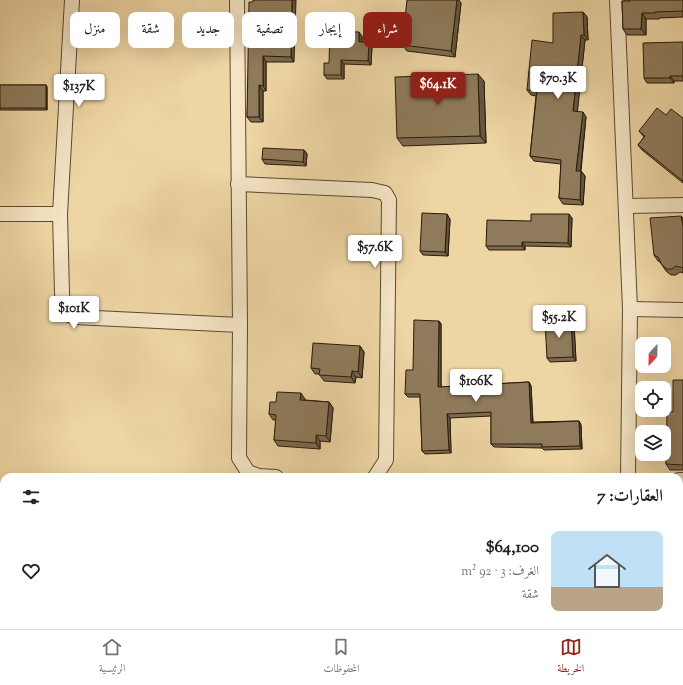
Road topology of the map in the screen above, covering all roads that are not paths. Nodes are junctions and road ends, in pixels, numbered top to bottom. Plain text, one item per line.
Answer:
1 (72, 0) edge
2 (237, 0) edge
3 (617, 0) edge
4 (238, 184) junction
5 (683, 205) edge
6 (626, 206) junction
7 (0, 214) edge
8 (60, 214) junction
9 (630, 309) junction
10 (683, 310) edge
11 (240, 326) junction
12 (239, 458) junction
13 (239, 473) edge
14 (251, 473) edge
15 (378, 473) edge
16 (628, 473) edge

1 - 8 street
2 - 4 street
3 - 6 street
4 - 11 street
4 - 15 street
5 - 6 street
6 - 9 street
7 - 8 street
8 - 11 street
9 - 10 street
9 - 16 street
11 - 12 street
12 - 13 street
12 - 14 street

